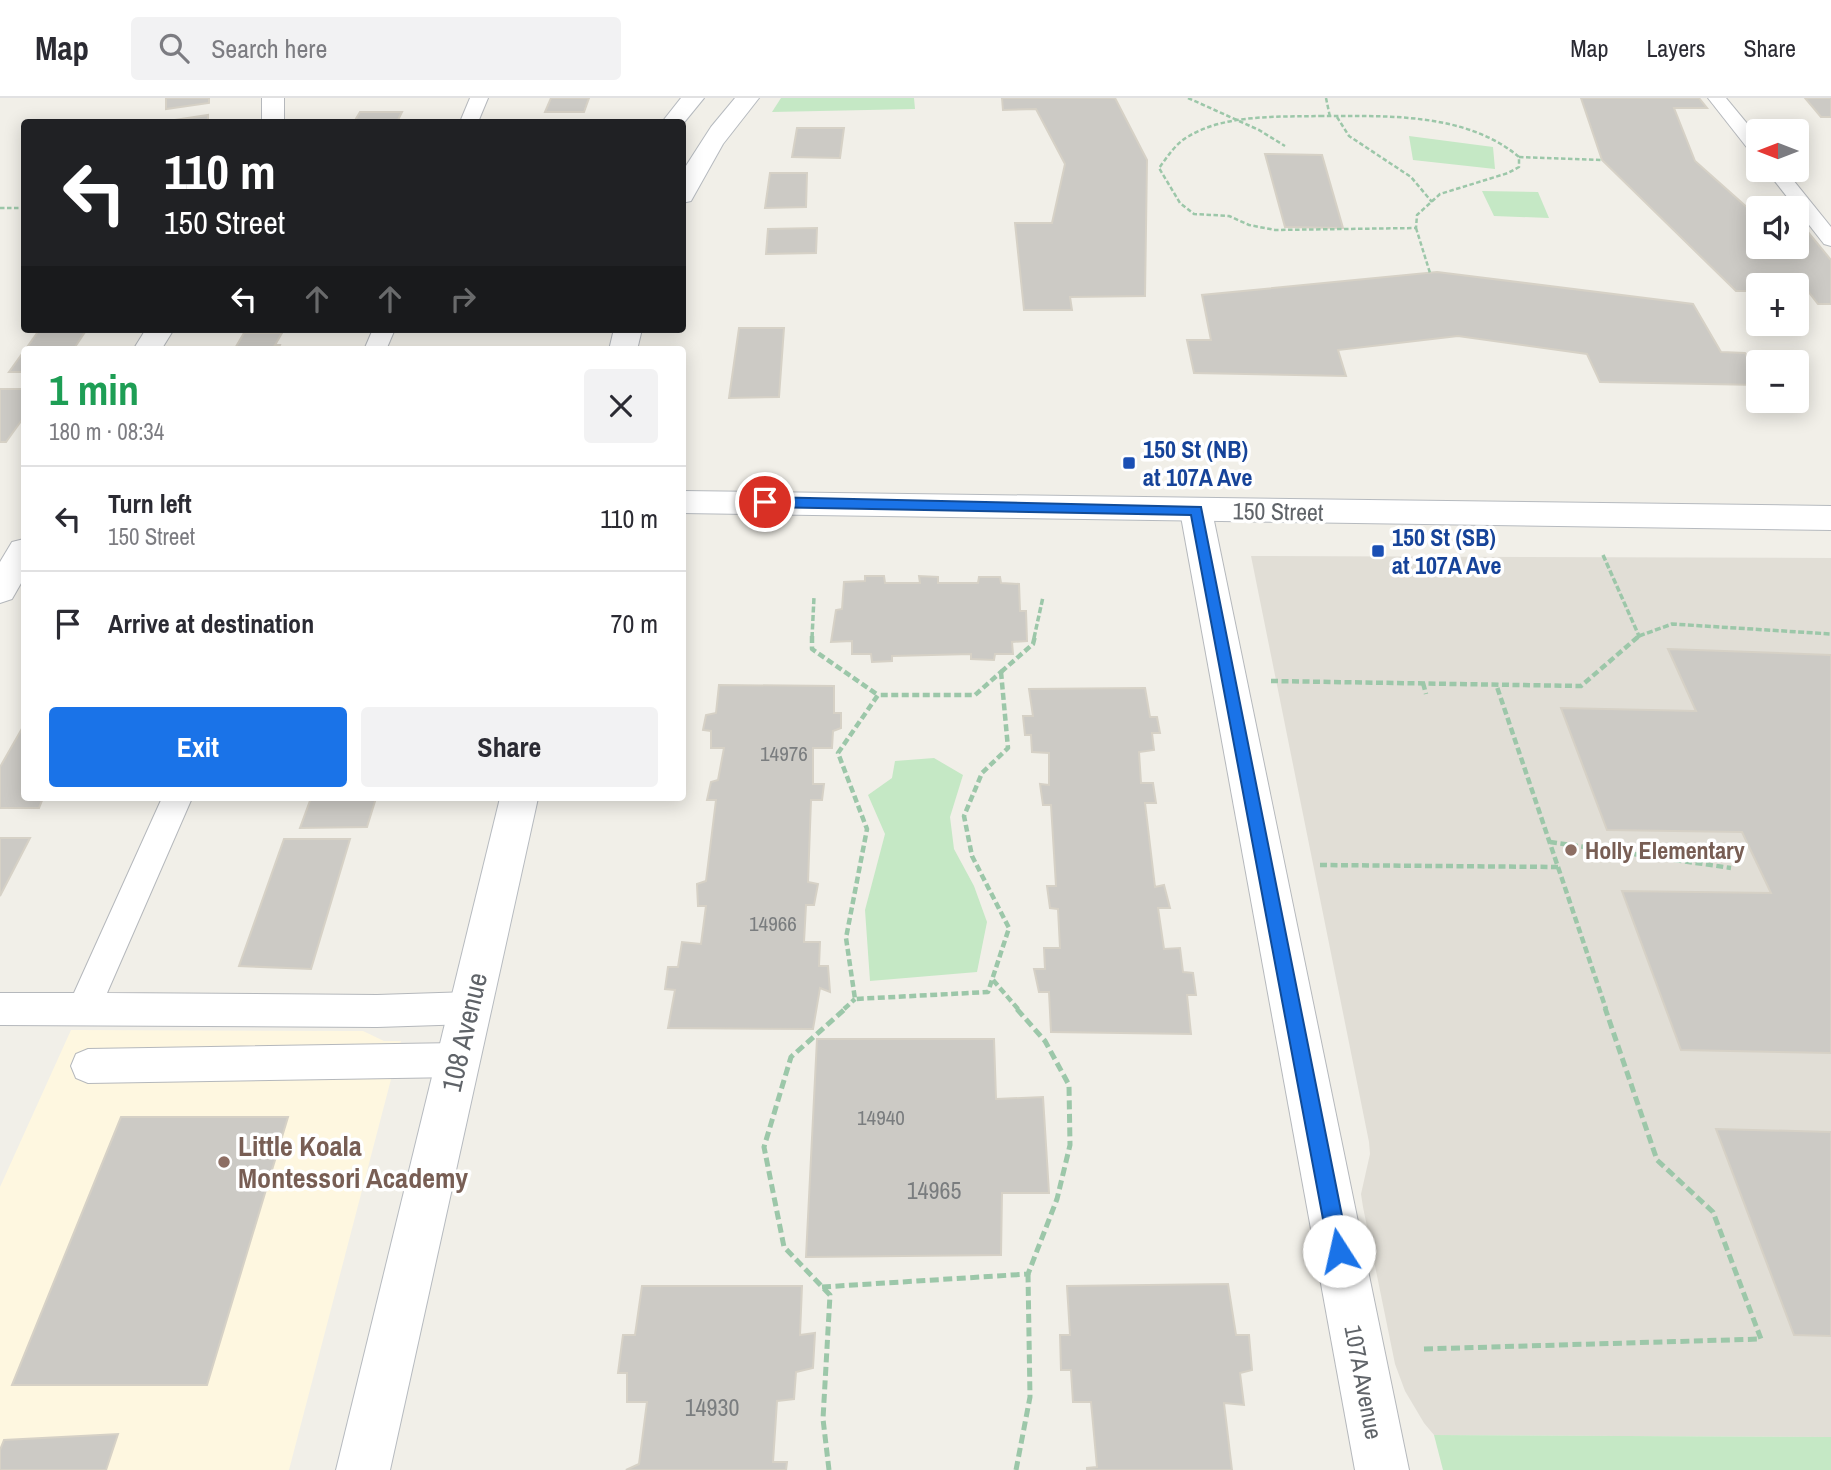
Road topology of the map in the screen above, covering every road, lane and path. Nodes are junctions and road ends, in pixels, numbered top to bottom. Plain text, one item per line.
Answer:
1 (273, 98) edge
2 (479, 98) edge
3 (693, 98) edge
4 (729, 98) edge
5 (748, 98) edge
6 (1188, 98) edge
7 (1326, 98) edge
8 (1717, 98) edge
9 (1330, 117) junction
10 (1337, 117) junction
11 (273, 119) edge
12 (470, 119) edge
13 (676, 119) edge
14 (1236, 121) junction
15 (724, 127) junction
16 (1746, 134) edge
17 (1285, 146) dead end
18 (1519, 157) junction
19 (1602, 160) dead end
20 (1784, 182) edge
21 (686, 188) edge
22 (1432, 202) junction
23 (0, 208) edge
24 (21, 208) edge
25 (1416, 228) junction
26 (1831, 240) edge
27 (1430, 273) dead end
28 (686, 502) edge
29 (1196, 511) junction
30 (1831, 518) edge
31 (1603, 555) dead end
32 (21, 556) edge
33 (0, 590) edge
34 (814, 597) dead end
35 (1043, 597) dead end
36 (1831, 634) edge
37 (1639, 636) junction
38 (1001, 672) junction
39 (1263, 681) dead end
40 (1423, 683) junction
41 (1496, 684) junction
42 (1426, 694) dead end
43 (878, 695) junction
44 (176, 801) edge
45 (518, 801) edge
46 (1550, 842) junction
47 (1320, 865) dead end
48 (1558, 867) junction
49 (1731, 868) dead end
50 (992, 979) junction
51 (855, 999) junction
52 (84, 1008) junction
53 (470, 1008) junction
54 (0, 1009) edge
55 (458, 1060) junction
56 (88, 1066) dead end
57 (1028, 1274) junction
58 (822, 1287) junction
59 (1424, 1349) dead end
60 (363, 1470) edge
61 (829, 1470) edge
62 (1016, 1470) edge
63 (1382, 1470) edge

1 - 11 main road
2 - 12 lane
3 - 13 main road
4 - 15 main road
5 - 15 main road
6 - 14 path
7 - 9 path
8 - 16 lane
9 - 10 path
9 - 14 path
10 - 18 path
10 - 22 path
14 - 17 path
14 - 25 path
15 - 21 main road
18 - 19 path
18 - 22 path
20 - 26 lane
22 - 25 path
23 - 24 path
25 - 27 path
28 - 29 main road, 150 Street
29 - 30 main road, 150 Street
29 - 63 main road, 107A Avenue
31 - 37 path
32 - 33 main road
34 - 43 path
35 - 38 path
36 - 37 path
37 - 41 path
38 - 43 path
38 - 50 path
39 - 40 path
40 - 41 path
40 - 42 path
41 - 46 path
43 - 51 path
44 - 52 lane
45 - 53 main road, 108 Avenue
46 - 48 path
46 - 49 path
47 - 48 path
48 - 59 path
50 - 51 path
50 - 57 path
51 - 58 path
52 - 53 lane
52 - 54 lane
53 - 55 main road, 108 Avenue
55 - 56 lane
55 - 60 main road, 108 Avenue
57 - 58 path
57 - 62 path
58 - 61 path

